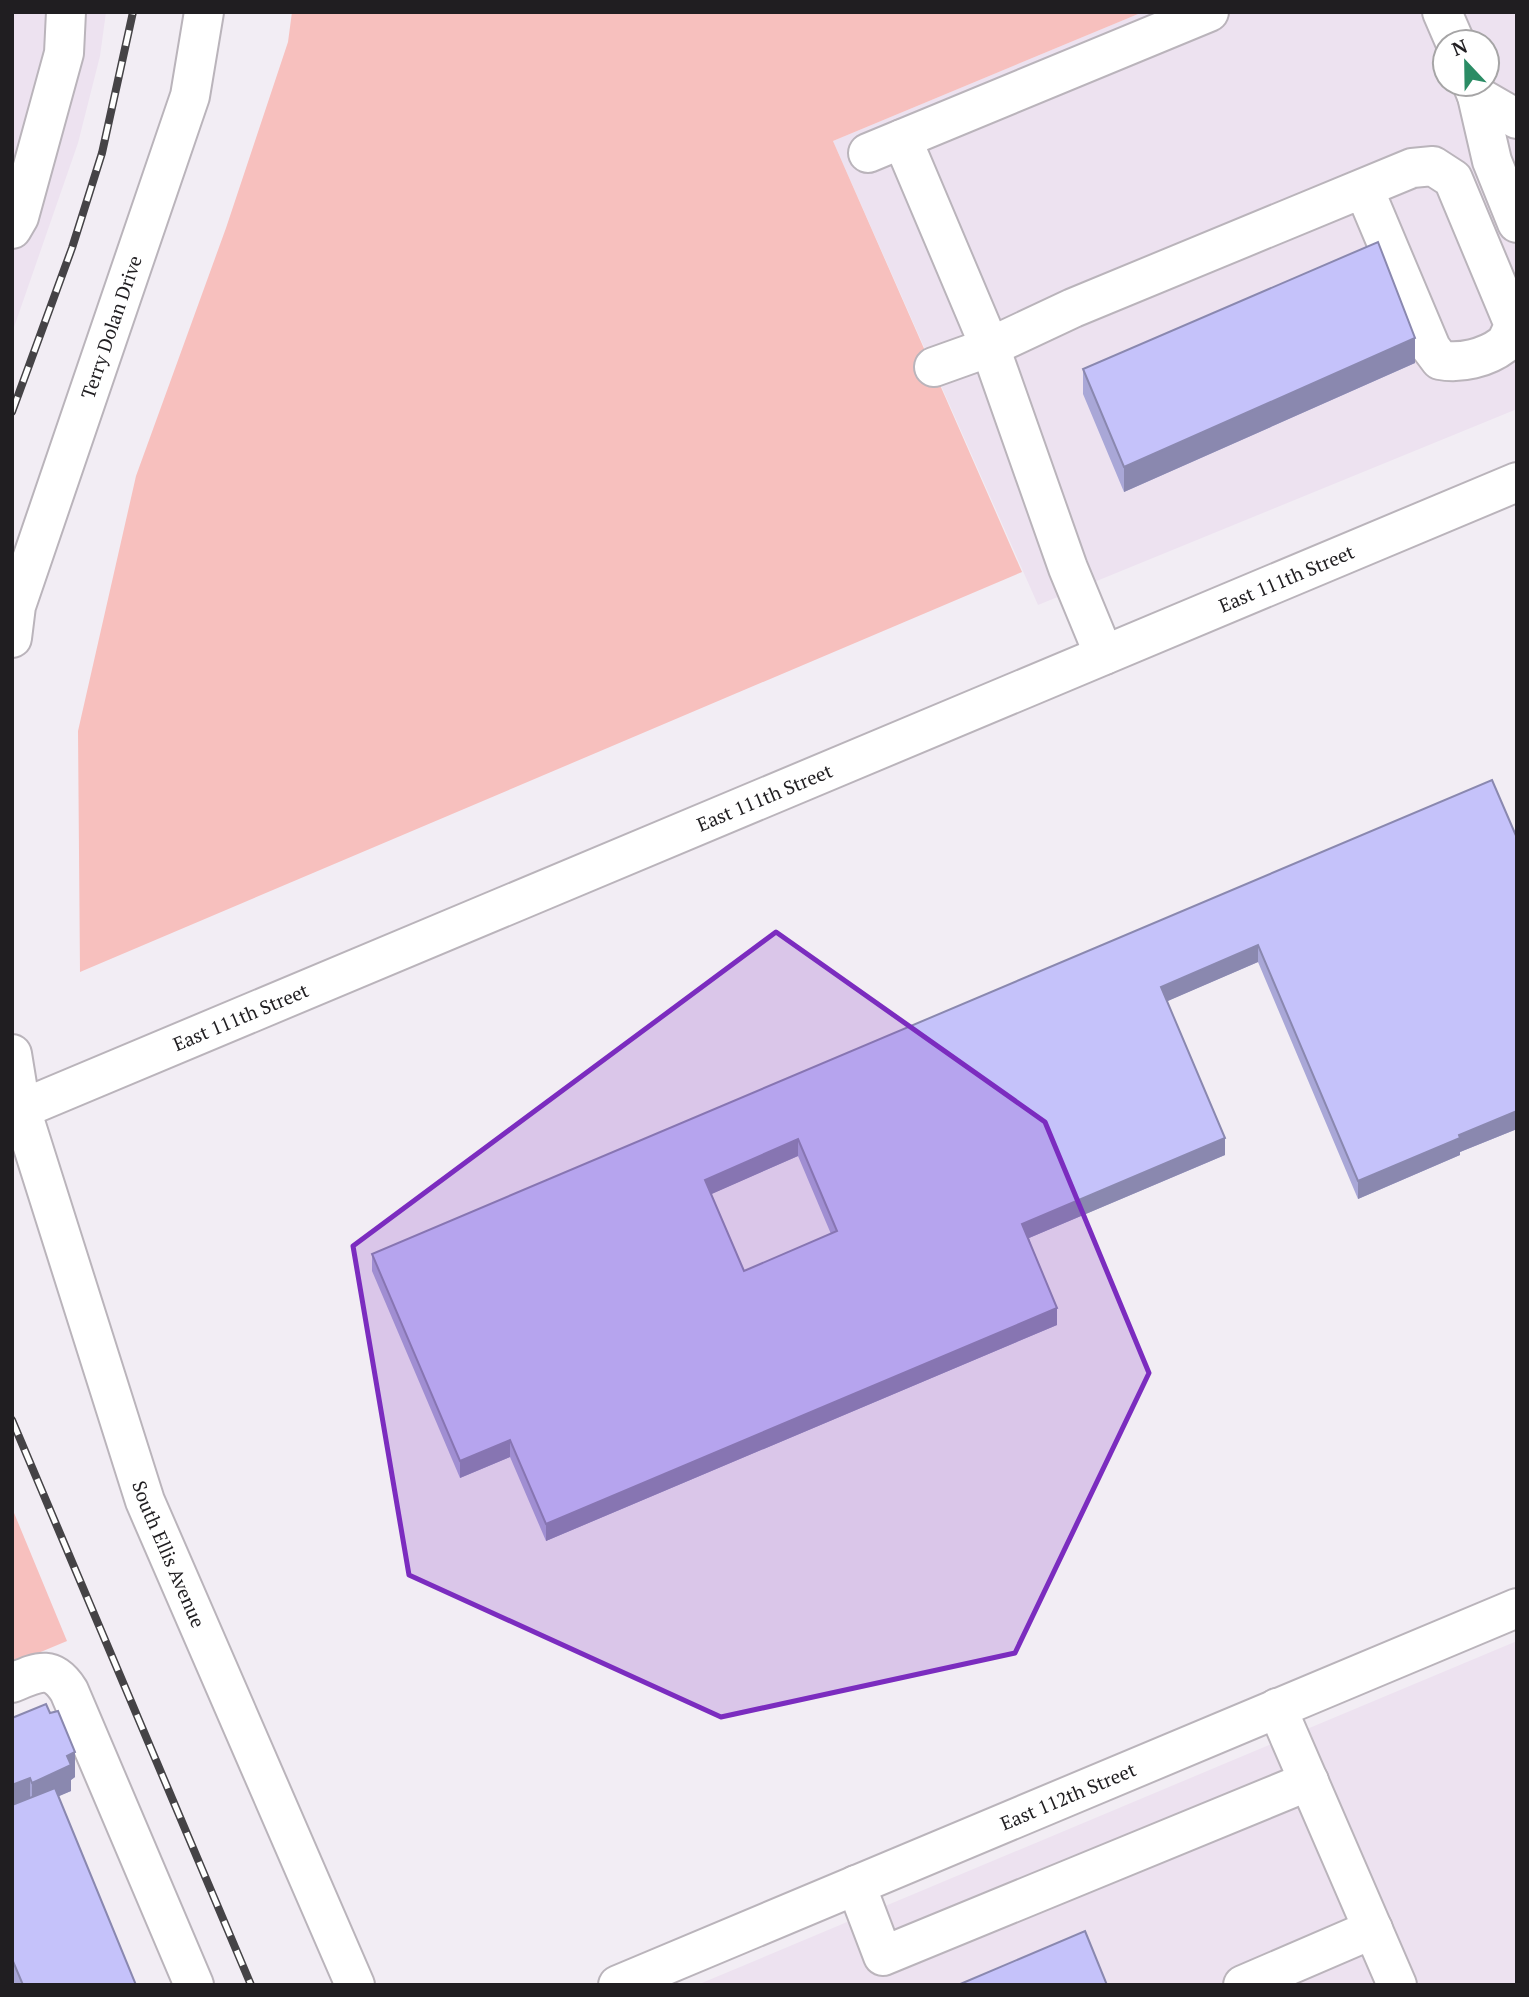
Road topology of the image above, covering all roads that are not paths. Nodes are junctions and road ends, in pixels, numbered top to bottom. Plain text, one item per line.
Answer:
1 (66, 12) edge
2 (204, 12) edge
3 (1209, 12) edge
4 (1492, 103) edge
5 (1517, 175) edge
6 (1373, 186) junction
7 (1517, 223) edge
8 (12, 229) edge
9 (990, 347) junction
10 (934, 367) dead end
11 (1517, 482) edge
12 (12, 638) edge
13 (1104, 655) junction
14 (12, 1054) edge
15 (17, 1111) edge
16 (1517, 1608) edge
17 (12, 1683) edge
18 (1277, 1708) junction
19 (1309, 1781) junction
20 (856, 1885) junction
21 (1373, 1929) junction
22 (194, 1985) edge
23 (355, 1985) edge
24 (618, 1985) edge
25 (1243, 1985) edge
26 (1397, 1985) edge

1 - 8 street
2 - 12 street, Terry Dolan Drive
3 - 9 street
4 - 5 street
4 - 7 street
6 - 6 street
6 - 9 street
9 - 10 street
9 - 13 street
11 - 13 street, East 111th Street
13 - 15 street, East 111th Street
14 - 15 street
15 - 23 street, South Ellis Avenue
16 - 18 street, East 112th Street
17 - 22 street
18 - 19 street
18 - 20 street, East 112th Street
19 - 20 street
19 - 21 street
20 - 24 street, East 112th Street
21 - 25 street
21 - 26 street

